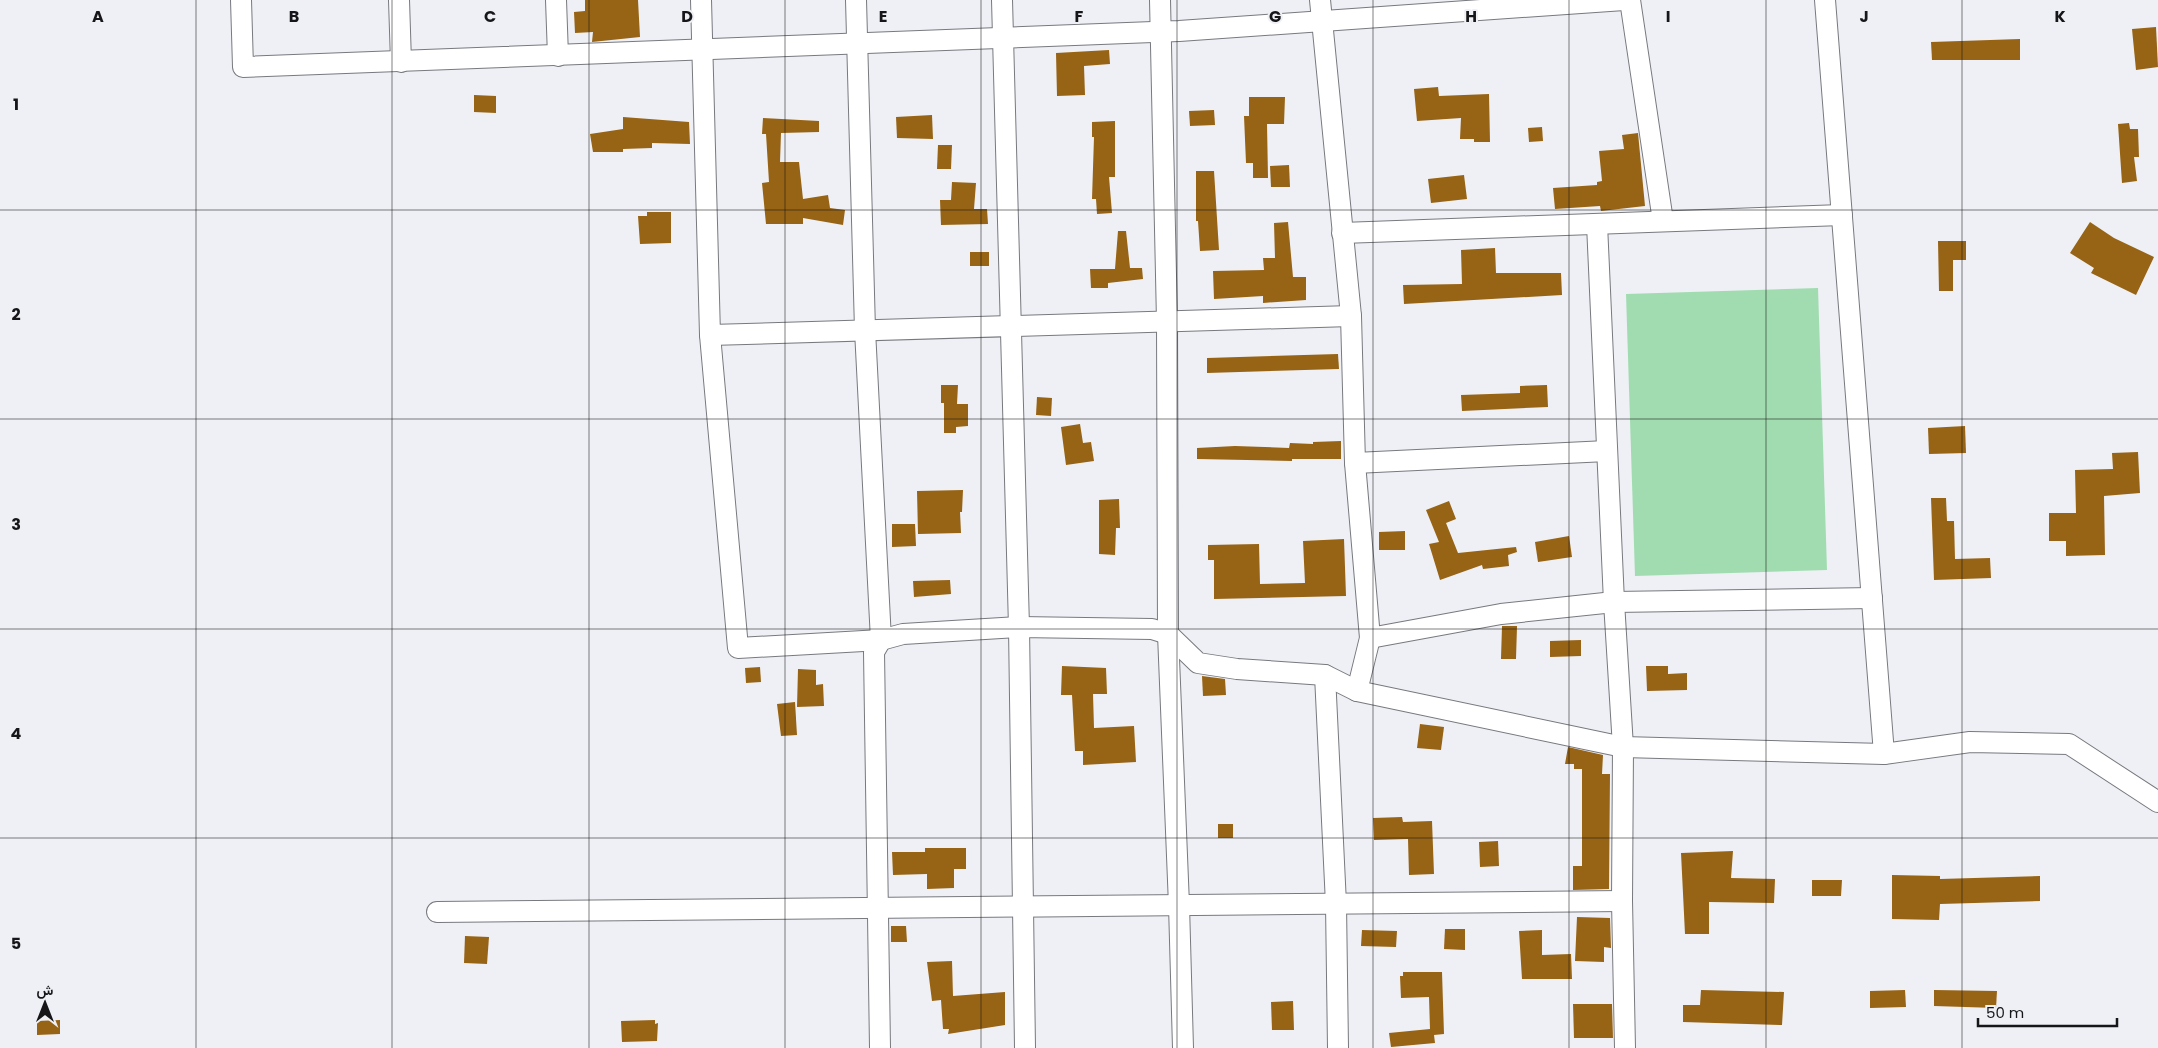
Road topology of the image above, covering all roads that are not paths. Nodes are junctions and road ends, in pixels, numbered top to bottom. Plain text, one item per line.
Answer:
1 (241, 0) edge
2 (399, 0) edge
3 (556, 0) edge
4 (701, 0) edge
5 (856, 0) edge
6 (1002, 0) edge
7 (1160, 0) edge
8 (1320, 0) edge
9 (1624, 0) edge
10 (1630, 0) edge
11 (1825, 0) edge
12 (1320, 22) junction
13 (1161, 32) junction
14 (1003, 38) junction
15 (858, 44) junction
16 (703, 50) junction
17 (558, 56) junction
18 (401, 62) junction
19 (1842, 215) junction
20 (1663, 221) junction
21 (1597, 224) junction
22 (1342, 233) junction
23 (1351, 316) junction
24 (1167, 321) junction
25 (1010, 326) junction
26 (865, 330) junction
27 (710, 335) junction
28 (1607, 452) junction
29 (1355, 463) junction
30 (1872, 598) junction
31 (1614, 602) junction
32 (1019, 627) junction
33 (1168, 634) junction
34 (1370, 638) junction
35 (881, 640) junction
36 (1325, 675) junction
37 (1356, 691) junction
38 (1623, 747) junction
39 (1884, 754) junction
40 (2158, 802) edge
41 (1622, 901) junction
42 (1336, 904) junction
43 (1180, 905) junction
44 (1023, 907) junction
45 (878, 908) junction
46 (437, 912) dead end
47 (880, 1048) edge
48 (1025, 1048) edge
49 (1183, 1048) edge
50 (1338, 1048) edge
51 (1625, 1048) edge

1 - 18 street
2 - 18 street
3 - 17 street
4 - 16 street
5 - 15 street
6 - 14 street
7 - 13 street
8 - 12 street
9 - 12 street
10 - 20 street
11 - 19 street
12 - 13 street
12 - 22 street
13 - 14 street
13 - 24 street
14 - 15 street
14 - 25 street
15 - 16 street
15 - 26 street
16 - 17 street
16 - 27 street
17 - 18 street
19 - 20 street
19 - 30 street
20 - 21 street
21 - 22 street
21 - 28 street
22 - 23 street
23 - 24 street
23 - 29 street
24 - 25 street
24 - 33 street
25 - 26 street
25 - 32 street
26 - 27 street
26 - 35 street
27 - 35 street
28 - 29 street
28 - 31 street
29 - 34 street
30 - 31 street
30 - 39 street
31 - 34 street
31 - 38 street
32 - 33 street
32 - 35 street
32 - 44 street
33 - 36 street
33 - 43 street
34 - 37 street
35 - 45 street
36 - 37 street
36 - 42 street
37 - 38 street
38 - 39 street
38 - 41 street
39 - 40 street
41 - 42 street
41 - 51 street
42 - 43 street
42 - 50 street
43 - 44 street
43 - 49 street
44 - 45 street
44 - 48 street
45 - 46 street
45 - 47 street

